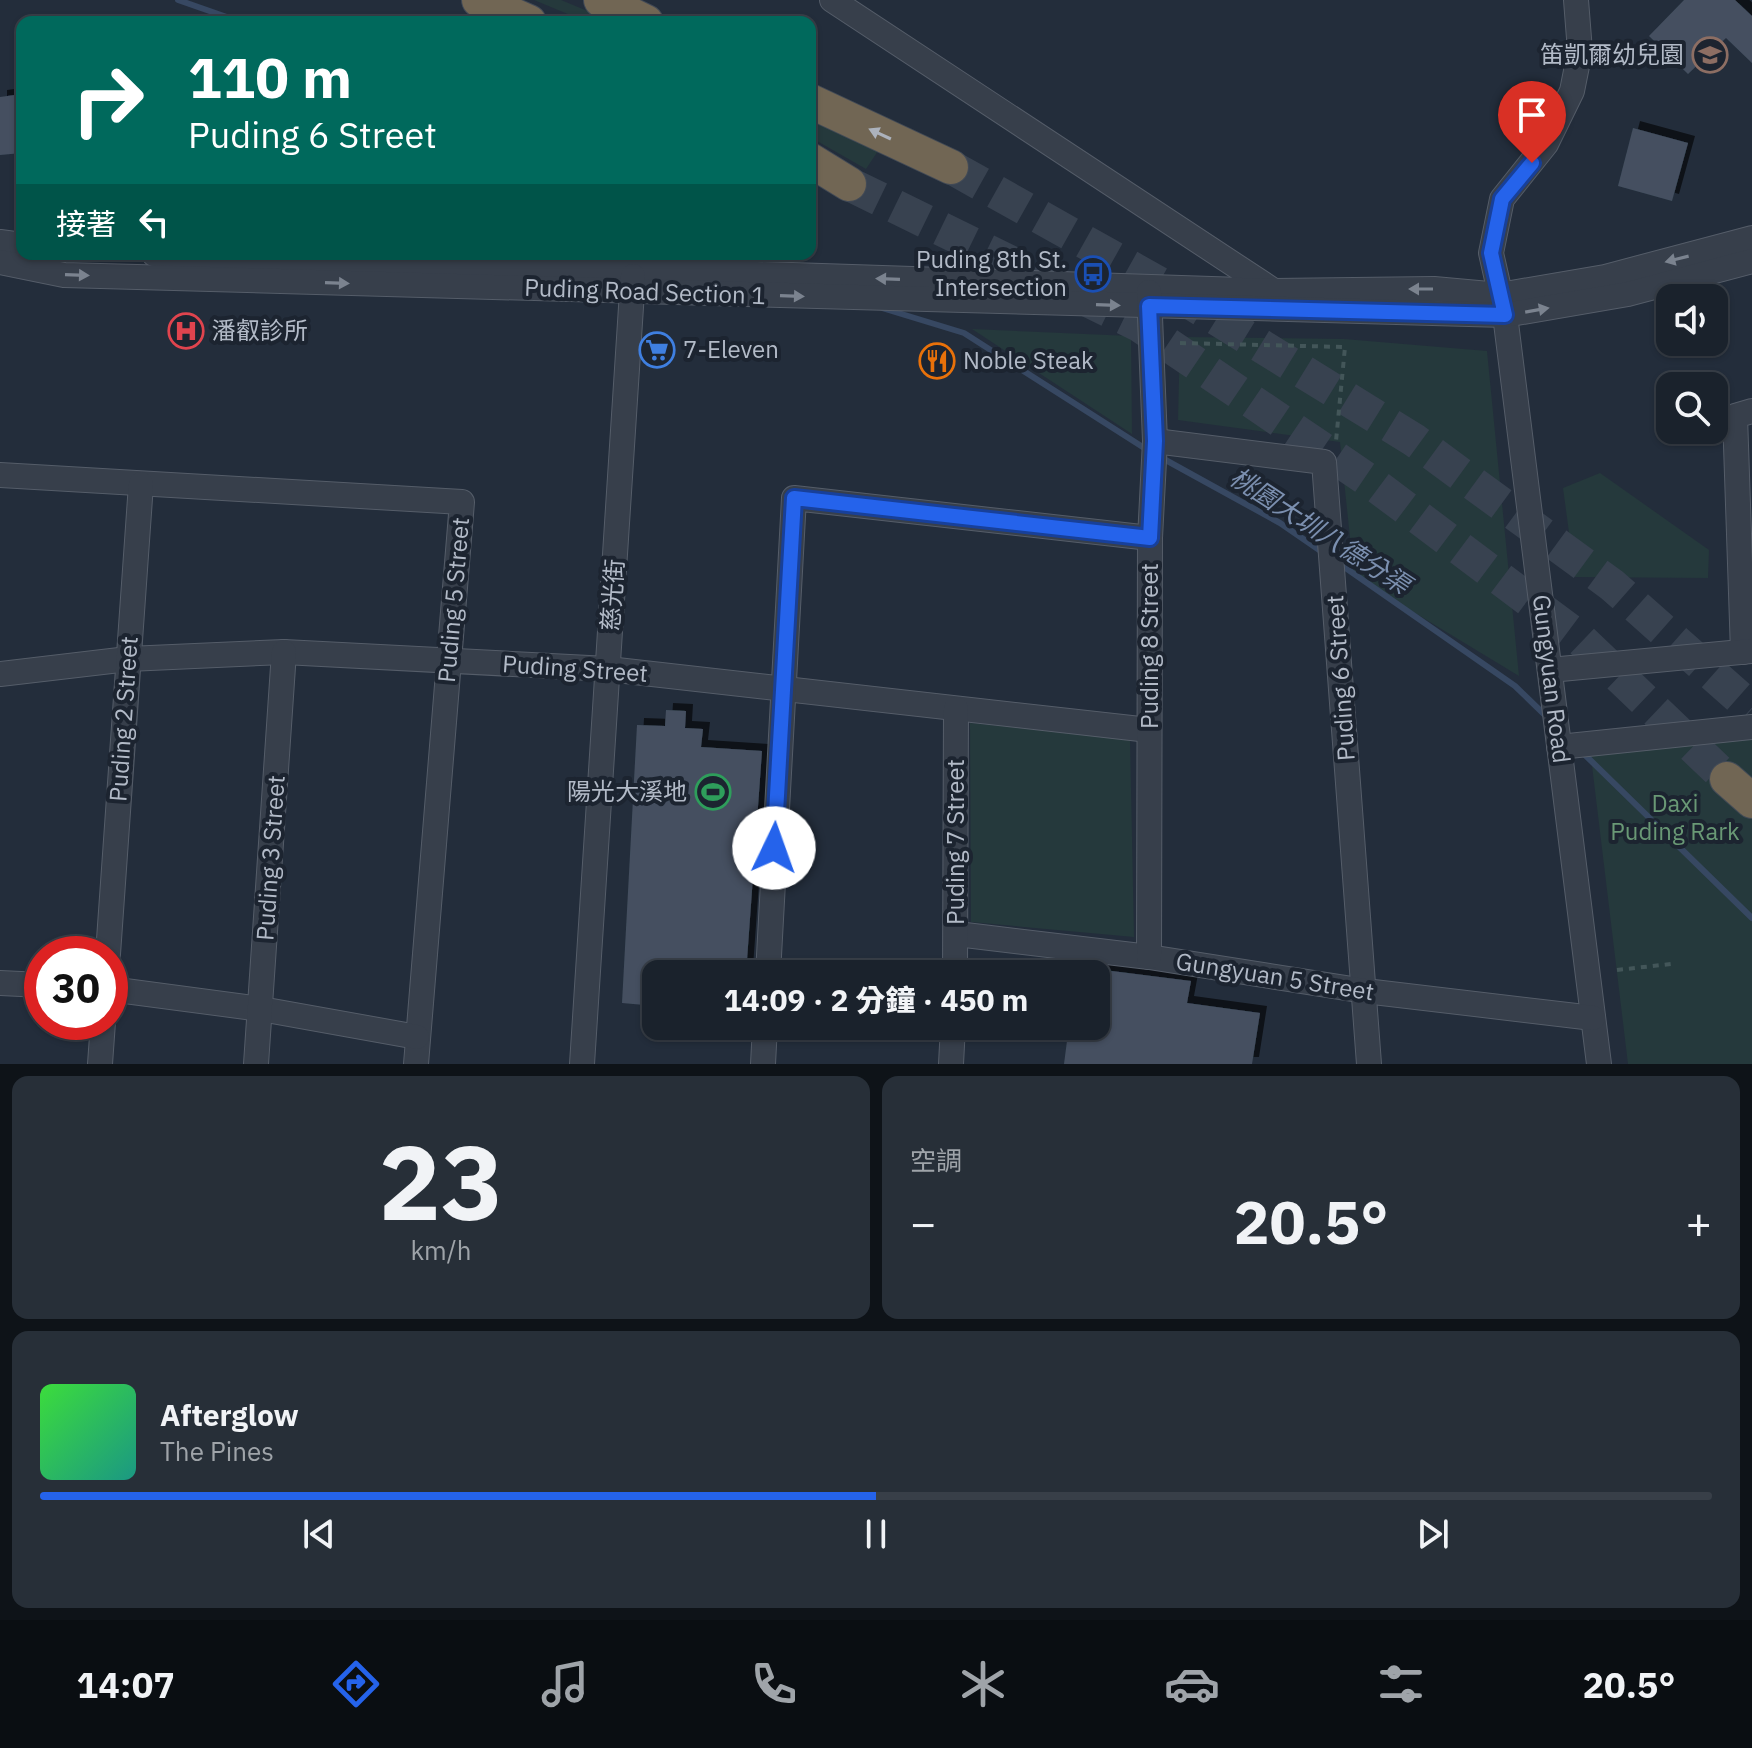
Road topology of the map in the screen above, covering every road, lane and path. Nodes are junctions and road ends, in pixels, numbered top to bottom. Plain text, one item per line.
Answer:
1 (479, 0) edge
2 (601, 0) edge
3 (832, 0) edge
4 (1576, 0) edge
5 (515, 16) edge
6 (634, 16) edge
7 (816, 104) edge
8 (816, 164) edge
9 (951, 167) tunnel mouth
10 (849, 184) tunnel mouth
11 (1752, 238) edge
12 (260, 260) edge
13 (1752, 261) edge
14 (0, 262) edge
15 (633, 281) junction
16 (1274, 291) junction
17 (1149, 297) junction
18 (1503, 305) junction
19 (1180, 343) dead end
20 (1752, 411) edge
21 (1155, 441) junction
22 (1336, 441) dead end
23 (0, 475) edge
24 (141, 484) junction
25 (1746, 536) edge
26 (1150, 538) junction
27 (1748, 651) edge
28 (284, 652) junction
29 (128, 659) junction
30 (449, 660) junction
31 (608, 669) junction
32 (1550, 670) junction
33 (0, 674) edge
34 (782, 690) junction
35 (956, 709) junction
36 (1752, 727) edge
37 (1149, 730) junction
38 (1559, 747) junction
39 (957, 934) junction
40 (109, 936) edge
41 (1149, 957) junction
42 (769, 960) edge
43 (956, 960) edge
44 (1671, 964) dead end
45 (1617, 970) dead end
46 (0, 983) edge
47 (24, 984) edge
48 (128, 991) edge
49 (1365, 991) junction
50 (261, 1009) junction
51 (1593, 1018) junction
52 (417, 1037) junction
53 (102, 1040) edge
54 (764, 1040) edge
55 (952, 1040) edge
56 (100, 1064) edge
57 (256, 1064) edge
58 (416, 1064) edge
59 (582, 1064) edge
60 (763, 1064) edge
61 (951, 1064) edge
62 (1369, 1064) edge
63 (1599, 1064) edge

1 - 5 highway
2 - 6 highway
3 - 16 street
4 - 18 street, Gungyuan Road
9 -> 7 highway
8 - 10 highway
11 -> 18 street
12 - 15 street, Puding Road Section 1
18 -> 13 street
14 -> 15 street, Puding Road Section 1
15 - 17 street, Puding Road Section 1
15 - 31 street, 慈光街
16 - 17 street, Puding Road Section 1
18 -> 16 street, Puding Road Section 1
17 - 18 street, Puding Road Section 1
17 - 21 street, Puding 8 Street
18 - 32 street, Gungyuan Road
19 - 22 path
20 - 25 street
21 - 26 street, Puding 8 Street
21 - 49 street, Puding 6 Street
23 - 24 street, Puding 5 Street
24 - 29 street, Puding 2 Street
24 - 30 street, Puding 5 Street
25 - 27 street
26 - 34 street
26 - 37 street, Puding 8 Street
27 - 32 street
28 - 29 street, Puding Street
28 - 30 street, Puding Street
28 - 50 street, Puding 3 Street
29 - 33 street, Puding Street
29 - 40 street, Puding 2 Street
30 - 31 street, Puding Street
30 - 52 street, Puding 5 Street
31 - 34 street, Puding Street
31 - 59 street, 慈光街
32 - 38 street, Gungyuan Road
34 - 35 street, Puding Street
34 - 42 street
35 - 37 street, Puding Street
35 - 39 street, Puding 7 Street
36 - 38 street
37 - 41 street, Puding 8 Street
38 - 51 street, Gungyuan Road
39 - 41 street, Gungyuan 5 Street
39 - 43 street, Puding 7 Street
41 - 49 street, Gungyuan 5 Street
44 - 45 path
46 - 47 street
48 - 50 street
49 - 51 street, Gungyuan 5 Street
49 - 62 street, Puding 6 Street
50 - 52 street
50 - 57 street, Puding 3 Street
51 - 63 street, Gungyuan Road
52 - 58 street, Puding 5 Street
53 - 56 street
54 - 60 street
55 - 61 street

